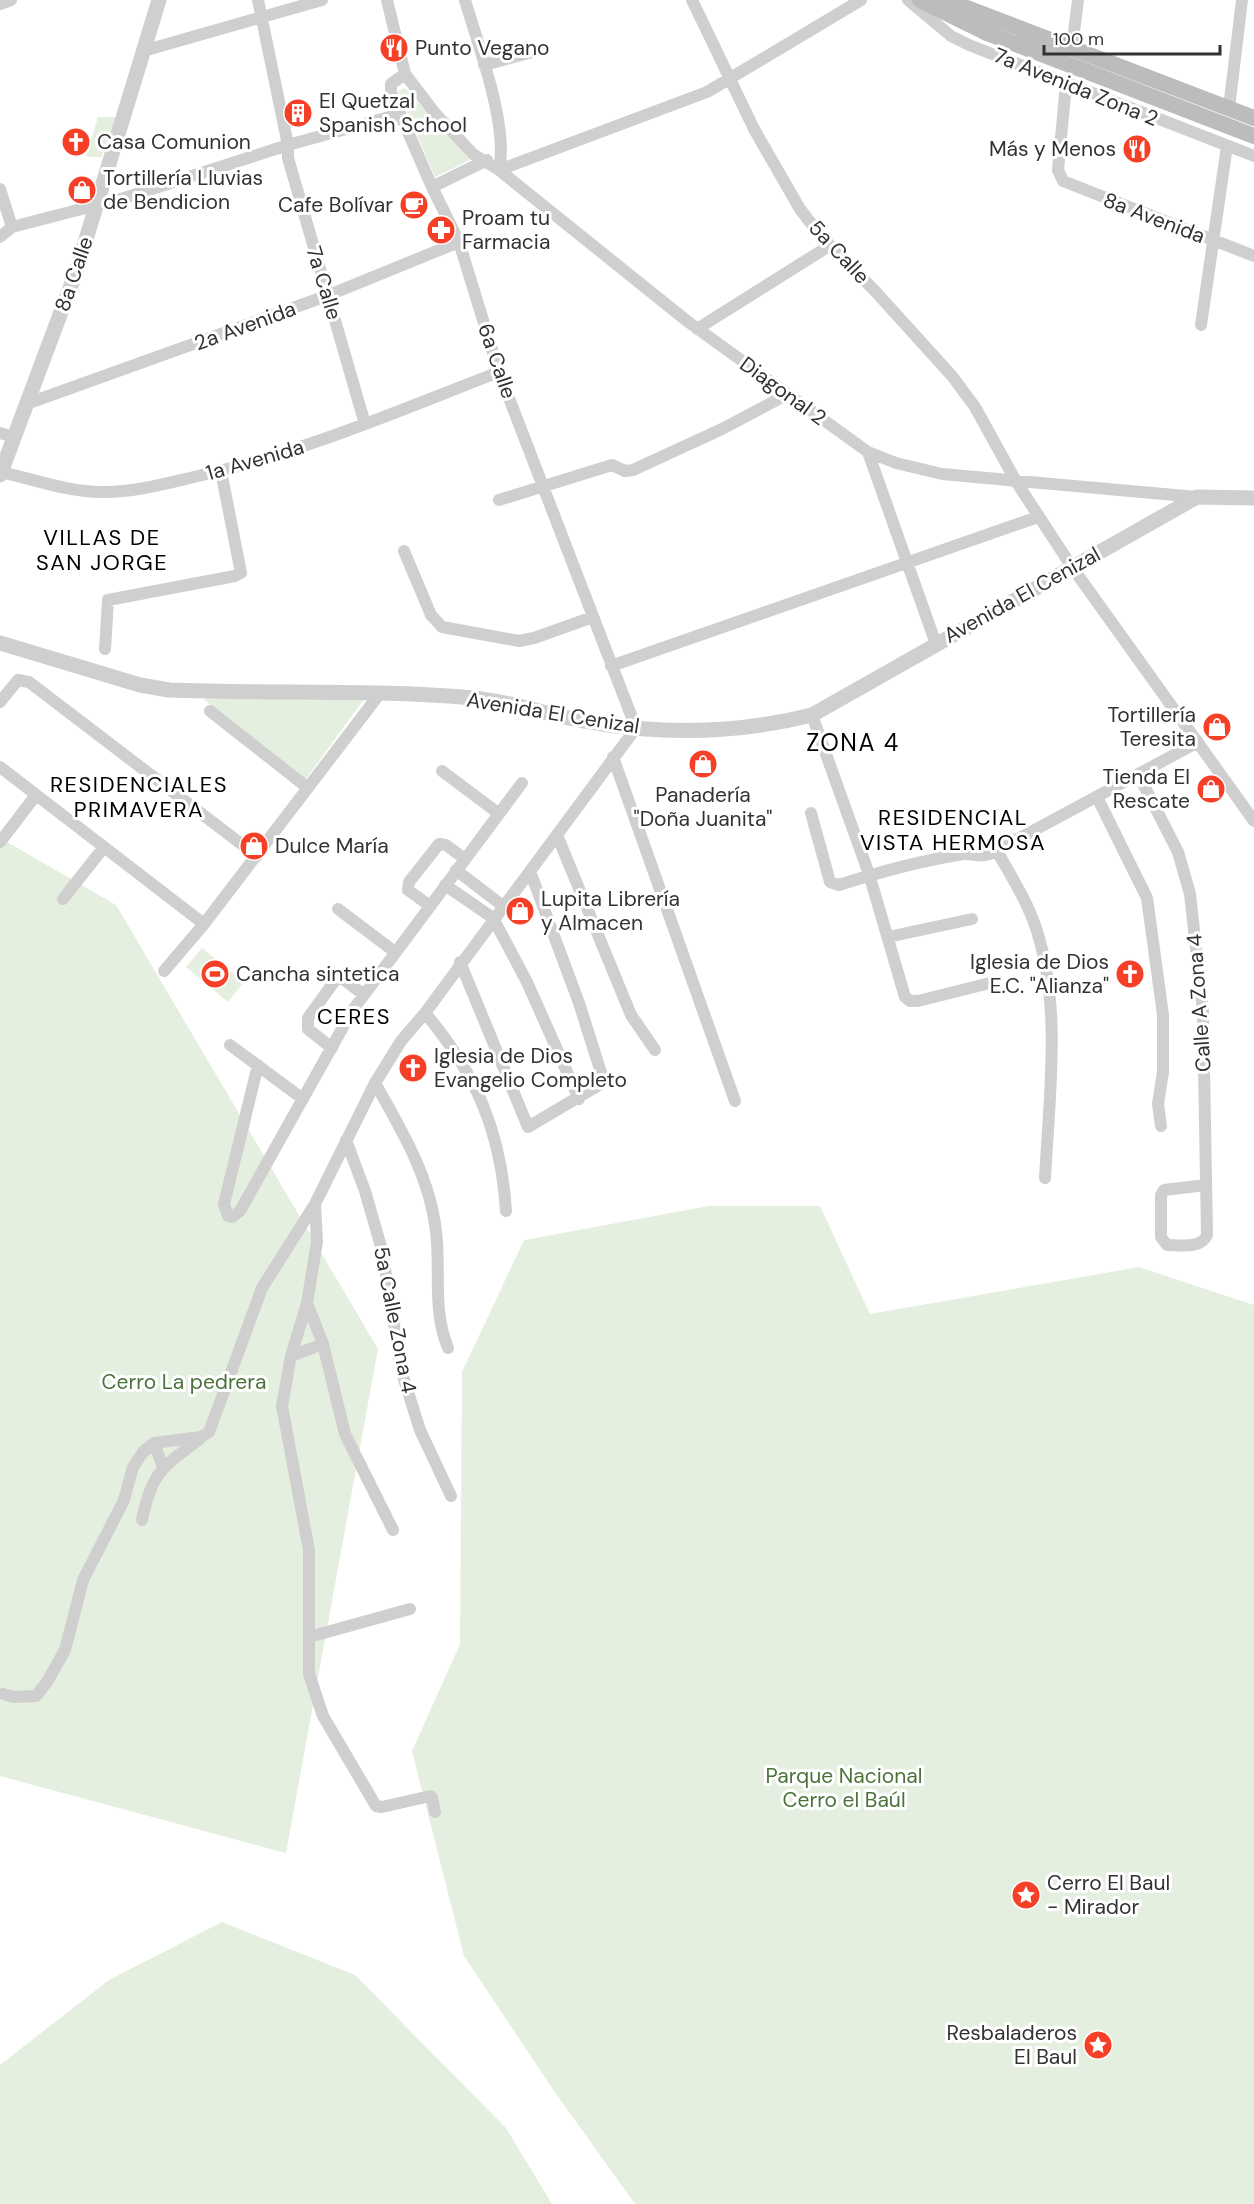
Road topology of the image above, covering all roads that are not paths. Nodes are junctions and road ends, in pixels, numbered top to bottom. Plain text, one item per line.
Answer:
1 (11, 0) edge
2 (159, 0) edge
3 (258, 0) edge
4 (322, 0) edge
5 (387, 0) edge
6 (465, 0) edge
7 (692, 0) edge
8 (861, 0) edge
9 (908, 0) edge
10 (920, 0) edge
11 (946, 0) edge
12 (1078, 0) edge
13 (1242, 0) edge
14 (0, 4) edge
15 (261, 17) junction
16 (1072, 48) junction
17 (143, 51) junction
18 (532, 52) dead end
19 (484, 65) junction
20 (405, 74) junction
21 (730, 79) junction
22 (1066, 84) junction
23 (1229, 108) junction
24 (400, 114) junction
25 (1254, 118) edge
26 (1254, 136) edge
27 (288, 145) junction
28 (1227, 146) junction
29 (502, 156) junction
30 (1254, 156) edge
31 (483, 161) junction
32 (499, 170) junction
33 (432, 187) junction
34 (0, 189) edge
35 (96, 204) junction
36 (12, 227) junction
37 (0, 237) edge
38 (1214, 240) junction
39 (459, 242) junction
40 (829, 246) junction
41 (1254, 256) edge
42 (329, 295) junction
43 (1201, 325) dead end
44 (697, 329) junction
45 (499, 372) junction
46 (786, 395) junction
47 (29, 403) junction
48 (365, 424) junction
49 (7, 435) edge
50 (868, 452) junction
51 (221, 471) junction
52 (1, 473) edge
53 (1017, 483) junction
54 (544, 486) junction
55 (1197, 496) junction
56 (1254, 498) edge
57 (499, 500) dead end
58 (1038, 517) junction
59 (404, 551) dead end
60 (905, 564) junction
61 (1072, 567) junction
62 (593, 617) junction
63 (0, 643) edge
64 (936, 644) junction
65 (105, 649) dead end
66 (611, 666) junction
67 (381, 692) junction
68 (0, 702) edge
69 (210, 711) dead end
70 (812, 715) junction
71 (636, 728) junction
72 (1198, 742) junction
73 (613, 757) junction
74 (0, 767) edge
75 (442, 771) dead end
76 (1138, 774) junction
77 (522, 783) dead end
78 (308, 788) junction
79 (36, 795) junction
80 (1097, 797) junction
81 (498, 813) junction
82 (811, 813) dead end
83 (1254, 821) edge
84 (557, 834) junction
85 (0, 842) edge
86 (104, 847) junction
87 (997, 850) junction
88 (257, 856) junction
89 (465, 859) junction
90 (456, 870) junction
91 (530, 871) junction
92 (869, 874) junction
93 (445, 885) junction
94 (63, 899) dead end
95 (430, 906) junction
96 (503, 906) junction
97 (338, 909) dead end
98 (493, 918) junction
99 (972, 919) dead end
100 (204, 924) junction
101 (888, 937) junction
102 (395, 952) junction
103 (460, 962) junction
104 (164, 970) dead end
105 (990, 983) dead end
106 (363, 994) junction
107 (425, 1013) junction
108 (230, 1045) dead end
109 (332, 1048) junction
110 (655, 1050) dead end
111 (258, 1065) junction
112 (375, 1083) junction
113 (303, 1099) junction
114 (579, 1099) junction
115 (735, 1101) dead end
116 (1161, 1126) dead end
117 (346, 1140) junction
118 (1045, 1178) dead end
119 (1206, 1185) junction
120 (315, 1204) junction
121 (506, 1211) dead end
122 (307, 1303) junction
123 (323, 1344) junction
124 (448, 1348) dead end
125 (291, 1356) junction
126 (201, 1437) junction
127 (154, 1443) junction
128 (163, 1467) junction
129 (451, 1496) dead end
130 (142, 1520) dead end
131 (393, 1530) dead end
132 (410, 1609) dead end
133 (309, 1637) junction
134 (3, 1694) dead end
135 (435, 1812) dead end

1 - 14 street
2 - 17 street, 8a Calle
3 - 15 street, 7a Calle
4 - 15 street
5 - 20 street
6 - 19 street
7 - 21 street, 5a Calle
8 - 21 street
9 - 22 street, 7a Avenida Zona 2
10 - 26 main road
11 - 16 main road
12 - 16 street
13 - 23 street
15 - 17 street
15 - 27 street, 7a Calle
16 - 23 main road
17 - 35 street, 8a Calle
18 - 19 street
19 - 29 street
20 - 24 street, 6a Calle
20 - 31 street, Diagonal 2
21 - 32 street
21 - 40 street, 5a Calle
22 - 28 street, 7a Avenida Zona 2
22 - 38 street, 8a Avenida
23 - 25 main road
24 - 27 street
24 - 33 street, 6a Calle
27 - 35 street
27 - 42 street, 7a Calle
28 - 30 street, 7a Avenida Zona 2
28 - 38 street
29 - 31 street
29 - 32 street
31 - 32 street, Diagonal 2
31 - 33 street
32 - 44 street, Diagonal 2
33 - 39 street, 6a Calle
34 - 36 street
35 - 36 street
35 - 47 street, 8a Calle
36 - 37 street
38 - 41 street, 8a Avenida
38 - 43 street
39 - 42 street, 2a Avenida
39 - 45 street, 6a Calle
40 - 44 street
40 - 53 street, 5a Calle
42 - 47 street, 2a Avenida
42 - 48 street, 7a Calle
44 - 46 street, Diagonal 2
45 - 48 street, 1a Avenida
45 - 54 street, 6a Calle
46 - 50 street, Diagonal 2
46 - 54 street
47 - 49 street, 8a Calle
48 - 51 street, 1a Avenida
49 - 52 street, 8a Calle
50 - 53 street, Diagonal 2
50 - 60 street
51 - 52 street, 1a Avenida
51 - 65 street
53 - 55 street, Diagonal 2
53 - 58 street, 5a Calle
54 - 57 street
54 - 62 street, 6a Calle
55 - 56 street, Diagonal 2
55 - 61 street, Avenida El Cenizal
58 - 60 street
58 - 61 street, 5a Calle
59 - 62 street
60 - 64 street
60 - 66 street
61 - 64 street, Avenida El Cenizal
61 - 72 street, 5a Calle
62 - 66 street, 6a Calle
63 - 67 street, Avenida El Cenizal
64 - 70 street, Avenida El Cenizal
66 - 71 street, 6a Calle
67 - 71 street, Avenida El Cenizal
67 - 78 street
68 - 88 street
69 - 78 street
70 - 71 street, Avenida El Cenizal
70 - 92 street
71 - 73 street
72 - 76 street
72 - 83 street, 5a Calle
73 - 84 street
73 - 115 street
74 - 79 street
75 - 81 street
76 - 80 street
76 - 119 street, Calle A Zona 4
77 - 81 street
78 - 88 street
79 - 85 street
79 - 86 street
80 - 87 street
80 - 116 street
81 - 89 street
82 - 92 street
84 - 91 street
84 - 110 street
86 - 94 street
86 - 100 street
87 - 92 street
87 - 118 street
88 - 100 street
89 - 90 street
89 - 95 street
90 - 93 street
90 - 96 street
91 - 96 street
91 - 114 street
92 - 101 street
93 - 95 street
93 - 98 street
95 - 102 street
96 - 98 street
97 - 102 street
98 - 103 street
98 - 114 street
99 - 101 street
100 - 104 street
101 - 105 street
102 - 106 street
103 - 107 street
103 - 114 street
106 - 109 street
106 - 109 street
107 - 112 street
107 - 121 street
108 - 111 street
109 - 113 street
111 - 113 street
111 - 113 street
112 - 117 street
112 - 124 street
117 - 120 street
117 - 129 street, 5a Calle Zona 4
119 - 119 street, Calle A Zona 4
120 - 122 street
120 - 126 street
122 - 123 street
122 - 125 street
123 - 125 street
123 - 131 street
125 - 133 street
126 - 127 street
126 - 128 street
127 - 128 street
127 - 134 street
128 - 130 street
132 - 133 street
133 - 135 street

